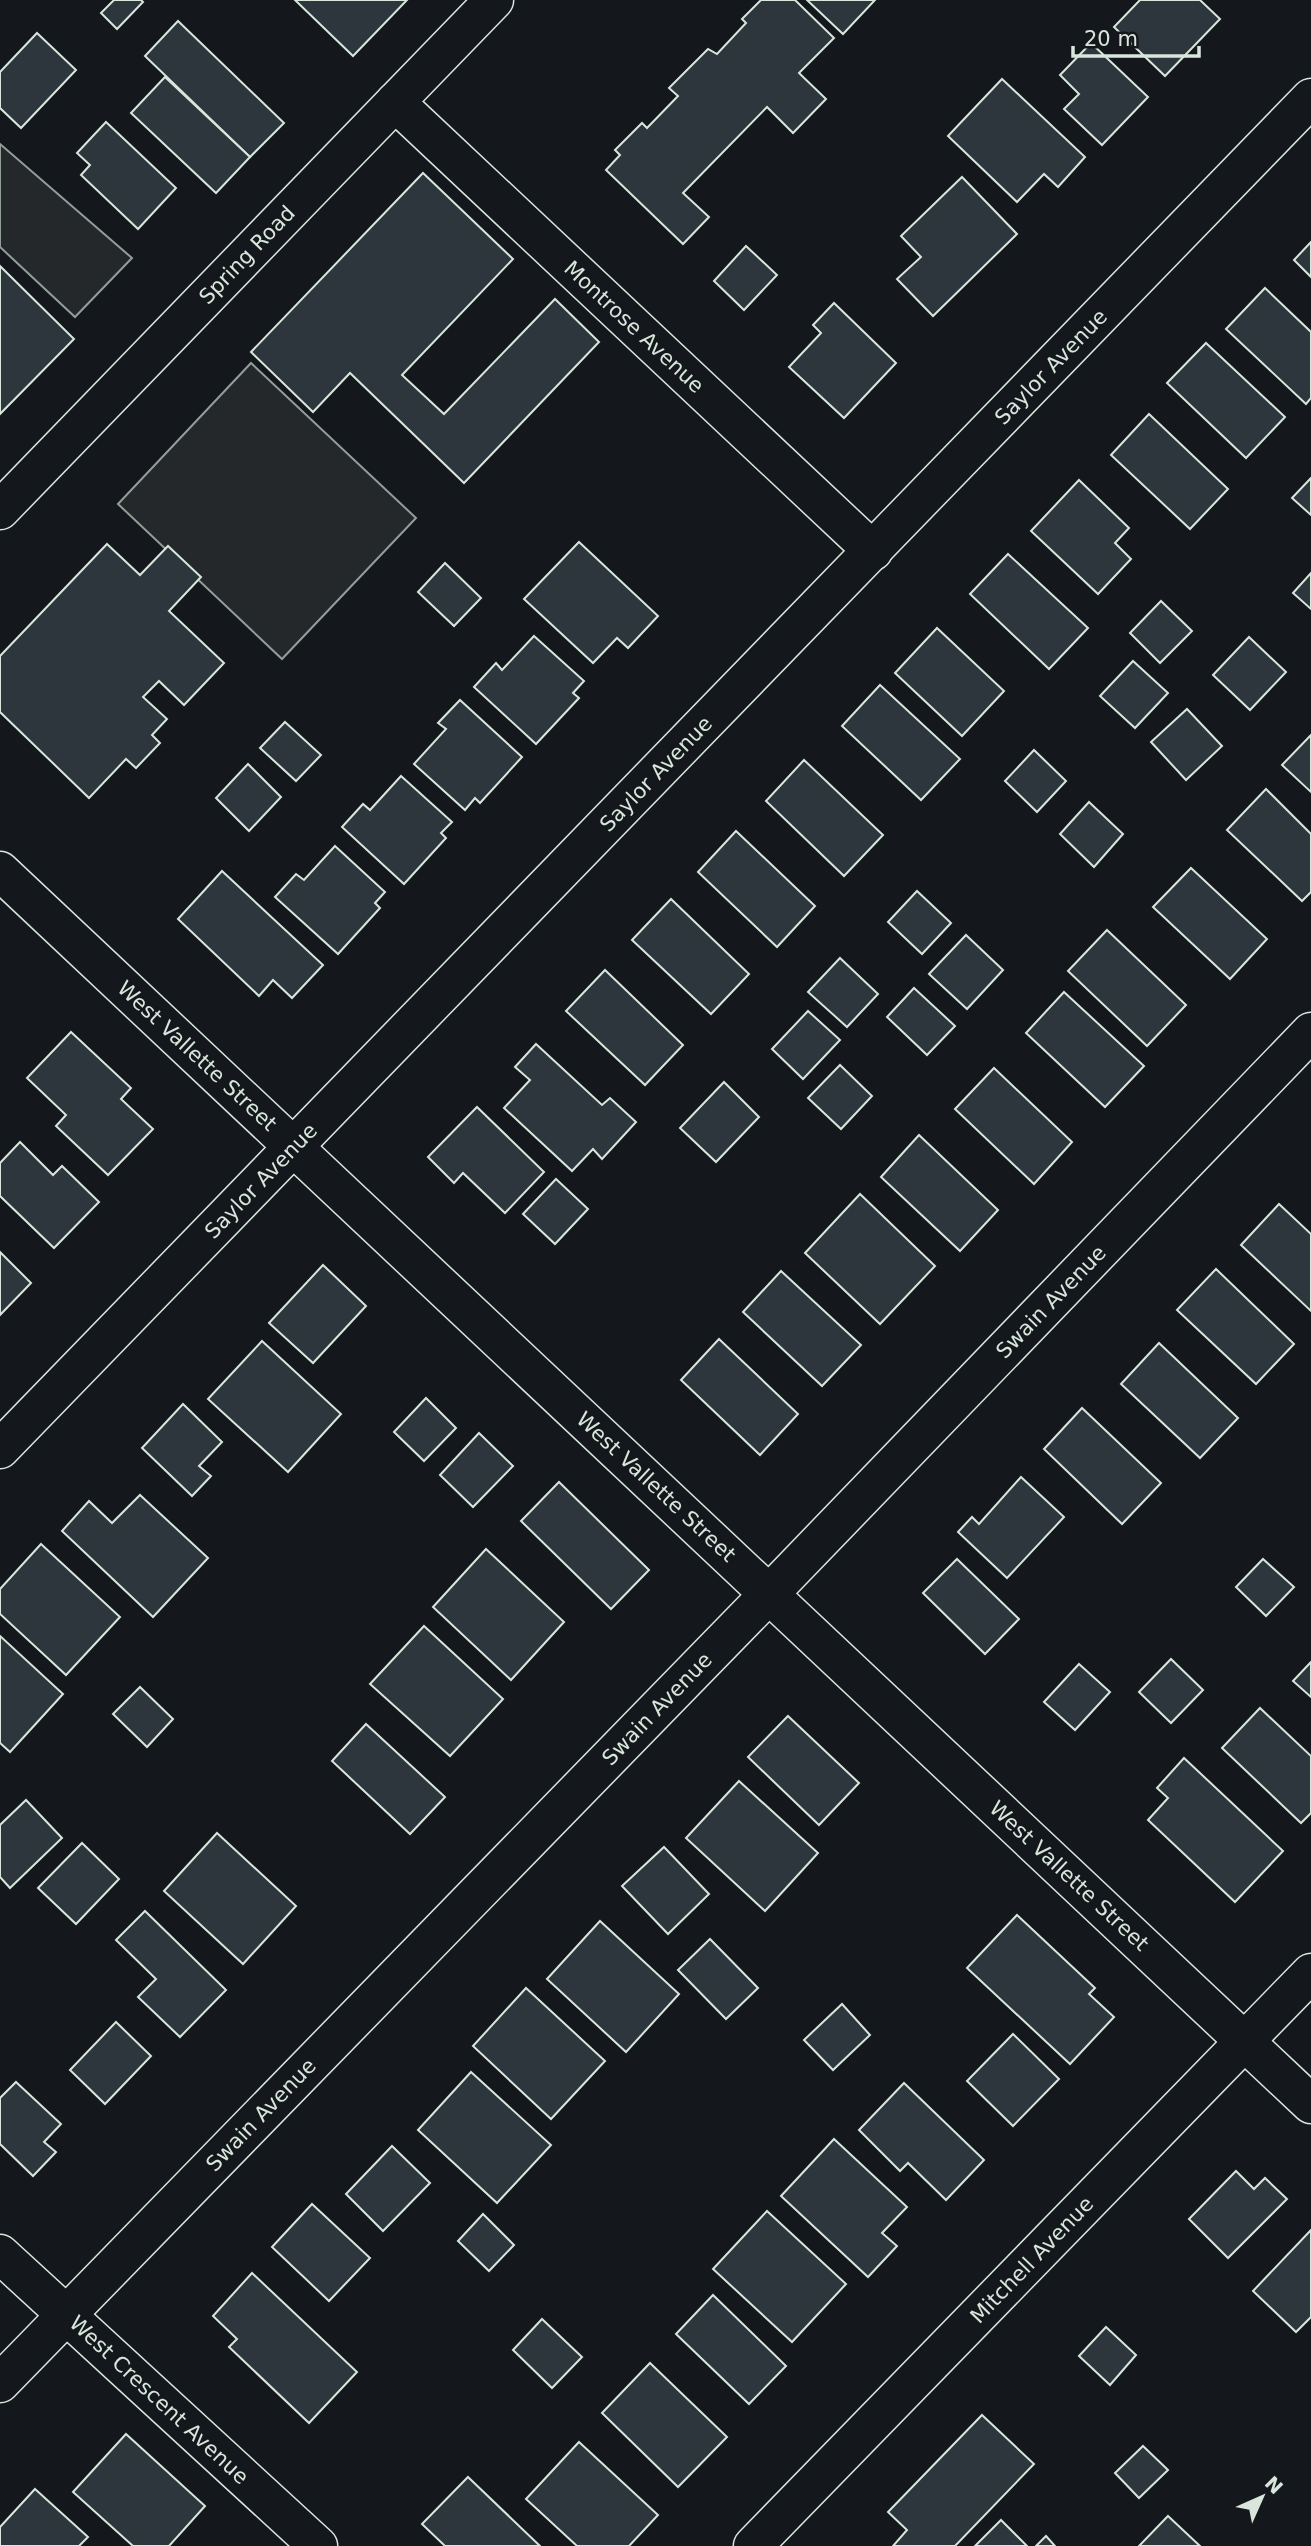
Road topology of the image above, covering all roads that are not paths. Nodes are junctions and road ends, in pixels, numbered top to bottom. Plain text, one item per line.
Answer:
1 (494, 0) edge
2 (1311, 98) edge
3 (395, 102) junction
4 (0, 510) edge
5 (873, 551) junction
6 (0, 871) edge
7 (1311, 1032) edge
8 (294, 1148) junction
9 (0, 1449) edge
10 (769, 1594) junction
11 (1311, 1973) edge
12 (1245, 2042) junction
13 (1311, 2104) edge
14 (0, 2254) edge
15 (66, 2315) junction
16 (0, 2383) edge
17 (318, 2546) edge
18 (753, 2546) edge

1 - 3 street, Spring Road
2 - 5 street, Saylor Avenue
3 - 4 street, Spring Road
3 - 5 street, Montrose Avenue
5 - 8 street, Saylor Avenue
6 - 8 street, West Vallette Street
7 - 10 street, Swain Avenue
8 - 9 street, Saylor Avenue
8 - 10 street, West Vallette Street
10 - 12 street, West Vallette Street
10 - 15 street, Swain Avenue
11 - 12 street, Mitchell Avenue
12 - 13 street, West Vallette Street
12 - 18 street, Mitchell Avenue
14 - 15 street, West Crescent Avenue
15 - 16 street, Swain Avenue
15 - 17 street, West Crescent Avenue

